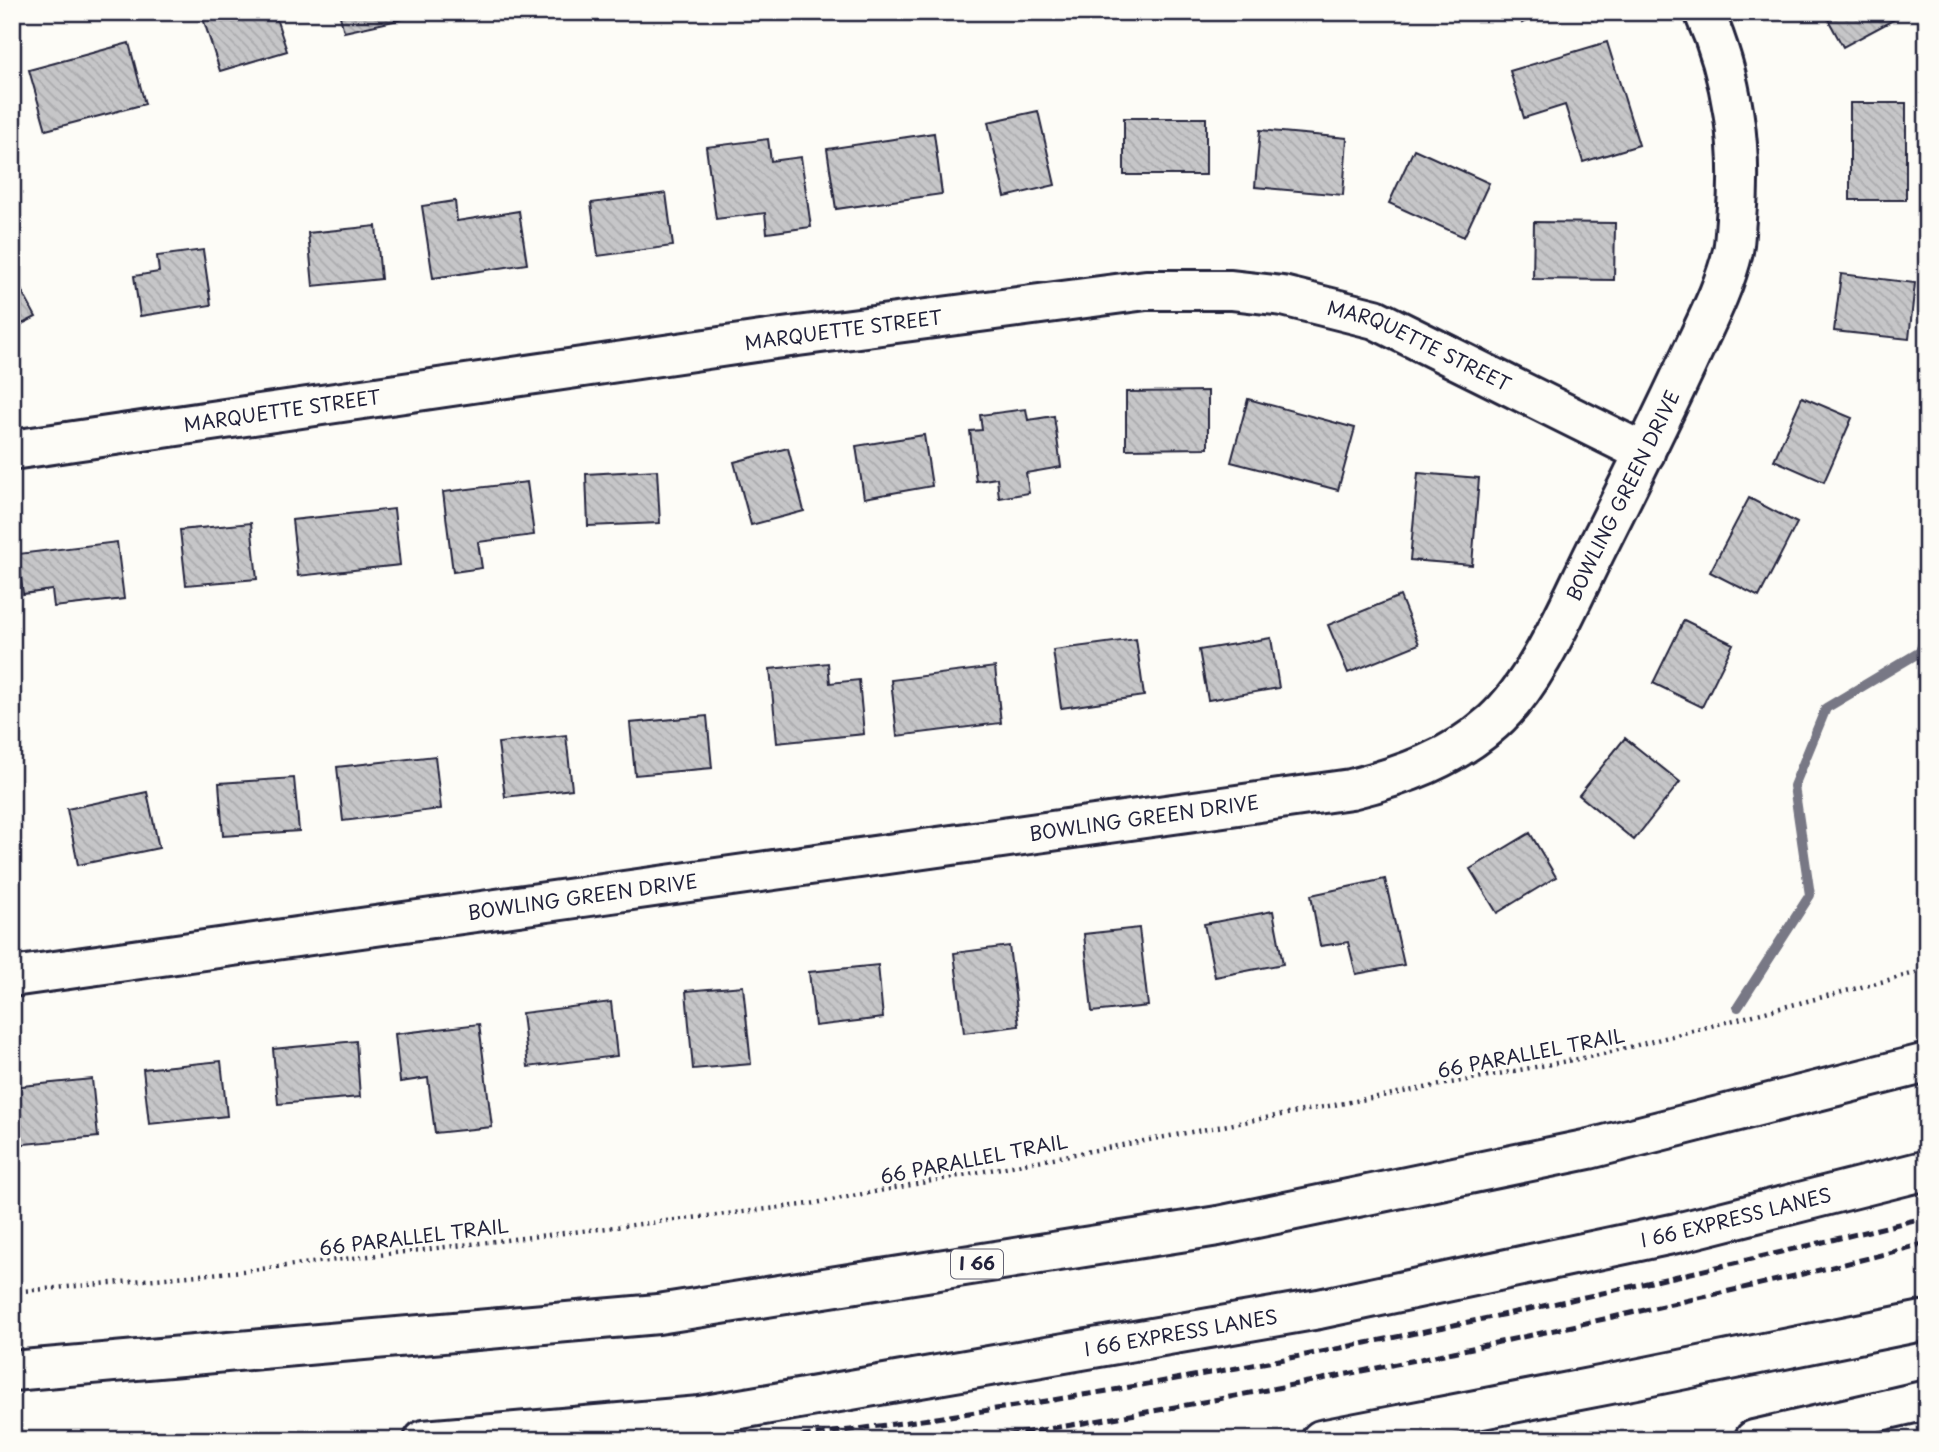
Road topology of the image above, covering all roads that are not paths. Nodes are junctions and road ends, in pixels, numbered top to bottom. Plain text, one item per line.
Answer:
1 (1704, 12) edge
2 (12, 450) edge
3 (1645, 453) junction
4 (12, 977) edge
5 (1927, 1063) edge
6 (1927, 1170) edge
7 (1927, 1320) edge
8 (12, 1371) edge
9 (1927, 1400) edge
10 (424, 1440) edge
11 (1321, 1440) edge
12 (1754, 1440) edge

1 - 3 main road, BOWLING GREEN DRIVE
2 - 3 main road, MARQUETTE STREET
3 - 4 main road, BOWLING GREEN DRIVE
5 - 8 main road, I 66
6 - 10 main road, I 66 EXPRESS LANES
7 - 11 main road
9 - 12 main road

